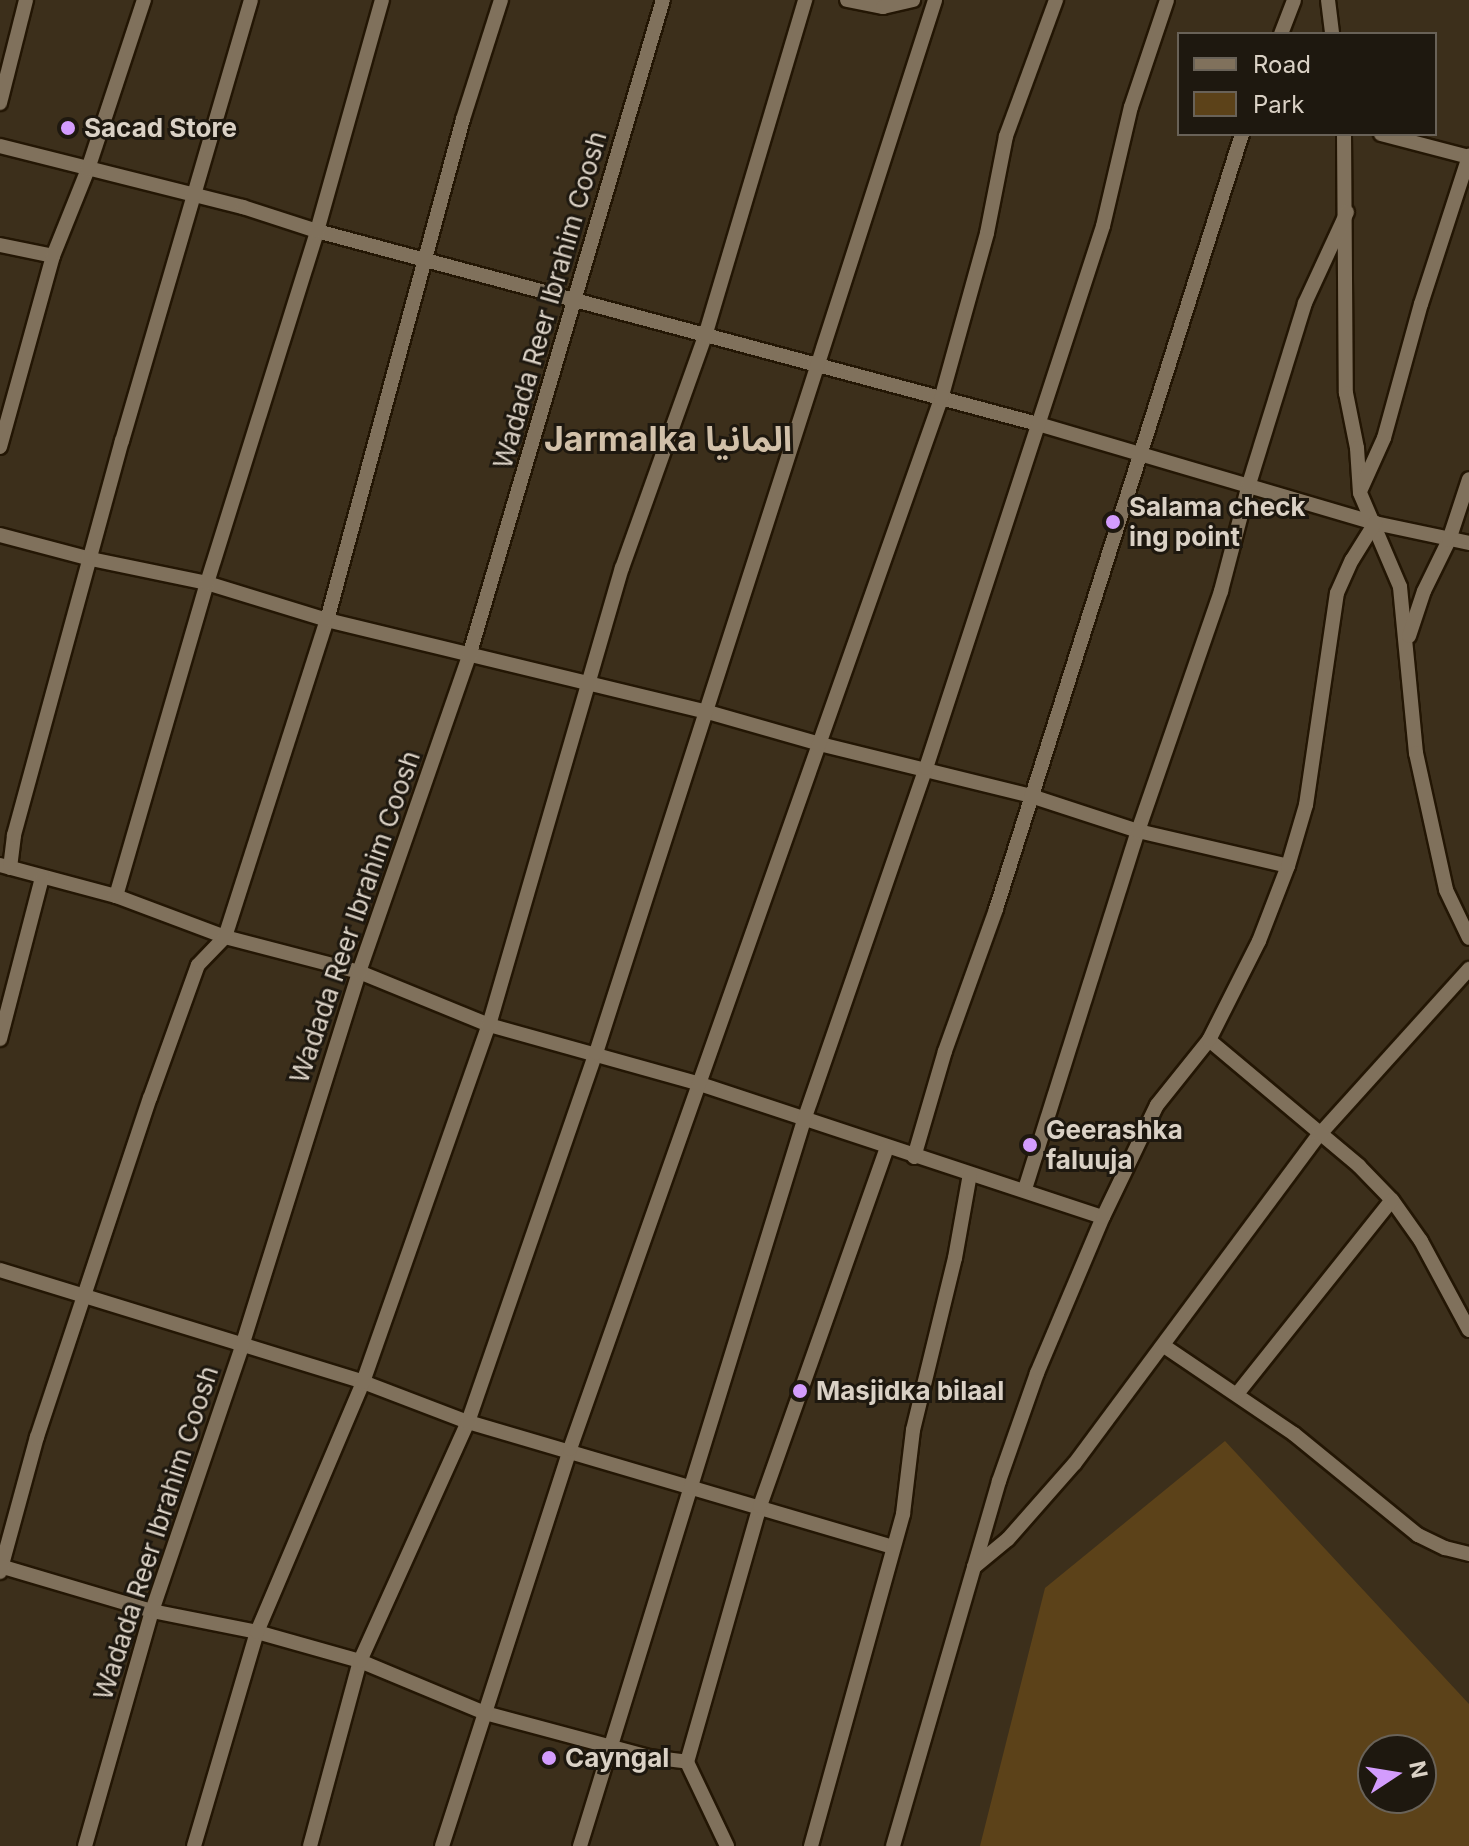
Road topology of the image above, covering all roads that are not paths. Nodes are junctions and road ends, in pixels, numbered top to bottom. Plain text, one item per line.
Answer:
1 (26, 0) edge
2 (144, 0) edge
3 (251, 0) edge
4 (382, 0) edge
5 (501, 0) edge
6 (663, 0) edge
7 (805, 0) edge
8 (847, 0) edge
9 (913, 0) edge
10 (935, 0) edge
11 (1056, 0) edge
12 (1167, 0) edge
13 (1294, 0) edge
14 (1328, 0) edge
15 (1282, 32) edge
16 (1332, 32) edge
17 (0, 103) edge
18 (1241, 136) edge
19 (1344, 136) edge
20 (1389, 136) edge
21 (0, 146) edge
22 (1469, 157) edge
23 (88, 169) junction
24 (194, 195) junction
25 (1347, 212) junction
26 (317, 231) junction
27 (0, 245) edge
28 (53, 256) junction
29 (427, 259) junction
30 (575, 301) junction
31 (705, 336) junction
32 (819, 367) junction
33 (941, 399) junction
34 (1038, 424) junction
35 (0, 447) edge
36 (1142, 454) junction
37 (1469, 479) edge
38 (1249, 484) junction
39 (1360, 493) junction
40 (1375, 523) junction
41 (0, 535) edge
42 (1449, 540) junction
43 (1469, 543) edge
44 (91, 559) junction
45 (207, 583) junction
46 (327, 620) junction
47 (1405, 648) junction
48 (469, 656) junction
49 (589, 682) junction
50 (704, 711) junction
51 (820, 744) junction
52 (926, 768) junction
53 (1031, 796) junction
54 (1138, 831) junction
55 (5, 866) edge
56 (1288, 866) junction
57 (42, 878) junction
58 (116, 896) junction
59 (225, 937) junction
60 (1469, 938) edge
61 (1469, 969) edge
62 (359, 972) junction
63 (489, 1025) junction
64 (0, 1039) edge
65 (1209, 1040) junction
66 (596, 1053) junction
67 (700, 1084) junction
68 (804, 1120) junction
69 (1319, 1135) junction
70 (887, 1148) junction
71 (914, 1157) junction
72 (970, 1174) junction
73 (1025, 1189) junction
74 (1392, 1200) junction
75 (1103, 1217) junction
76 (0, 1270) edge
77 (84, 1297) junction
78 (1469, 1330) edge
79 (242, 1346) junction
80 (1164, 1346) junction
81 (363, 1382) junction
82 (1237, 1394) junction
83 (468, 1422) junction
84 (570, 1449) junction
85 (688, 1488) junction
86 (760, 1506) junction
87 (893, 1547) junction
88 (1469, 1554) edge
89 (974, 1567) junction
90 (0, 1568) edge
91 (152, 1611) junction
92 (257, 1632) junction
93 (360, 1661) junction
94 (485, 1713) junction
95 (612, 1747) junction
96 (687, 1762) junction
97 (85, 1846) edge
98 (194, 1846) edge
99 (310, 1846) edge
100 (442, 1846) edge
101 (580, 1846) edge
102 (727, 1846) edge
103 (811, 1846) edge
104 (893, 1846) edge

1 - 17 street
2 - 23 street
3 - 24 street
4 - 26 street
5 - 29 street
6 - 30 street, Wadada Reer Ibrahim Coosh
7 - 31 street
8 - 9 street
10 - 32 street
11 - 33 street
12 - 34 street
13 - 15 street
14 - 16 street
18 - 36 street
19 - 25 street
20 - 22 street
21 - 23 street
22 - 39 street
23 - 24 street
23 - 28 street
24 - 26 street
24 - 44 street
25 - 38 street
25 - 39 street
26 - 29 street
26 - 45 street
27 - 28 street
28 - 35 street
29 - 30 street
29 - 46 street
30 - 31 street
30 - 48 street, Wadada Reer Ibrahim Coosh
31 - 32 street
31 - 49 street
32 - 33 street
32 - 50 street
33 - 34 street
33 - 51 street
34 - 36 street
34 - 52 street
36 - 38 street
36 - 53 street
37 - 42 street
38 - 40 street
38 - 54 street
39 - 40 street
40 - 42 street
40 - 47 street
40 - 56 street
41 - 44 street
42 - 43 street
42 - 47 street
44 - 45 street
44 - 55 street
45 - 46 street
45 - 58 street
46 - 48 street
46 - 59 street
47 - 60 street
48 - 49 street
48 - 62 street, Wadada Reer Ibrahim Coosh
49 - 50 street
49 - 63 street
50 - 51 street
50 - 66 street
51 - 52 street
51 - 67 street
52 - 53 street
52 - 68 street
53 - 54 street
53 - 71 street
54 - 56 street
54 - 73 street
55 - 57 street
56 - 65 street
57 - 58 street
57 - 64 street
58 - 59 street
59 - 62 street
59 - 77 street
61 - 69 street
62 - 63 street
62 - 79 street, Wadada Reer Ibrahim Coosh
63 - 66 street
63 - 81 street
65 - 69 street
65 - 75 street
66 - 67 street
66 - 83 street
67 - 68 street
67 - 84 street
68 - 70 street
68 - 85 street
69 - 74 street
69 - 80 street
70 - 71 street
70 - 86 street
71 - 72 street
72 - 73 street
72 - 87 street
73 - 75 street
74 - 78 street
74 - 82 street
75 - 89 street
76 - 77 street
77 - 79 street
77 - 90 street
79 - 81 street
79 - 91 street, Wadada Reer Ibrahim Coosh
80 - 82 street
80 - 89 street
81 - 83 street
81 - 92 street
82 - 88 street
83 - 84 street
83 - 93 street
84 - 85 street
84 - 94 street
85 - 86 street
85 - 95 street
86 - 87 street
86 - 96 street
87 - 103 street
89 - 104 street
90 - 91 street
91 - 92 street
91 - 97 street, Wadada Reer Ibrahim Coosh
92 - 93 street
92 - 98 street
93 - 94 street
93 - 99 street
94 - 95 street
94 - 100 street
95 - 96 street
95 - 101 street
96 - 102 street

